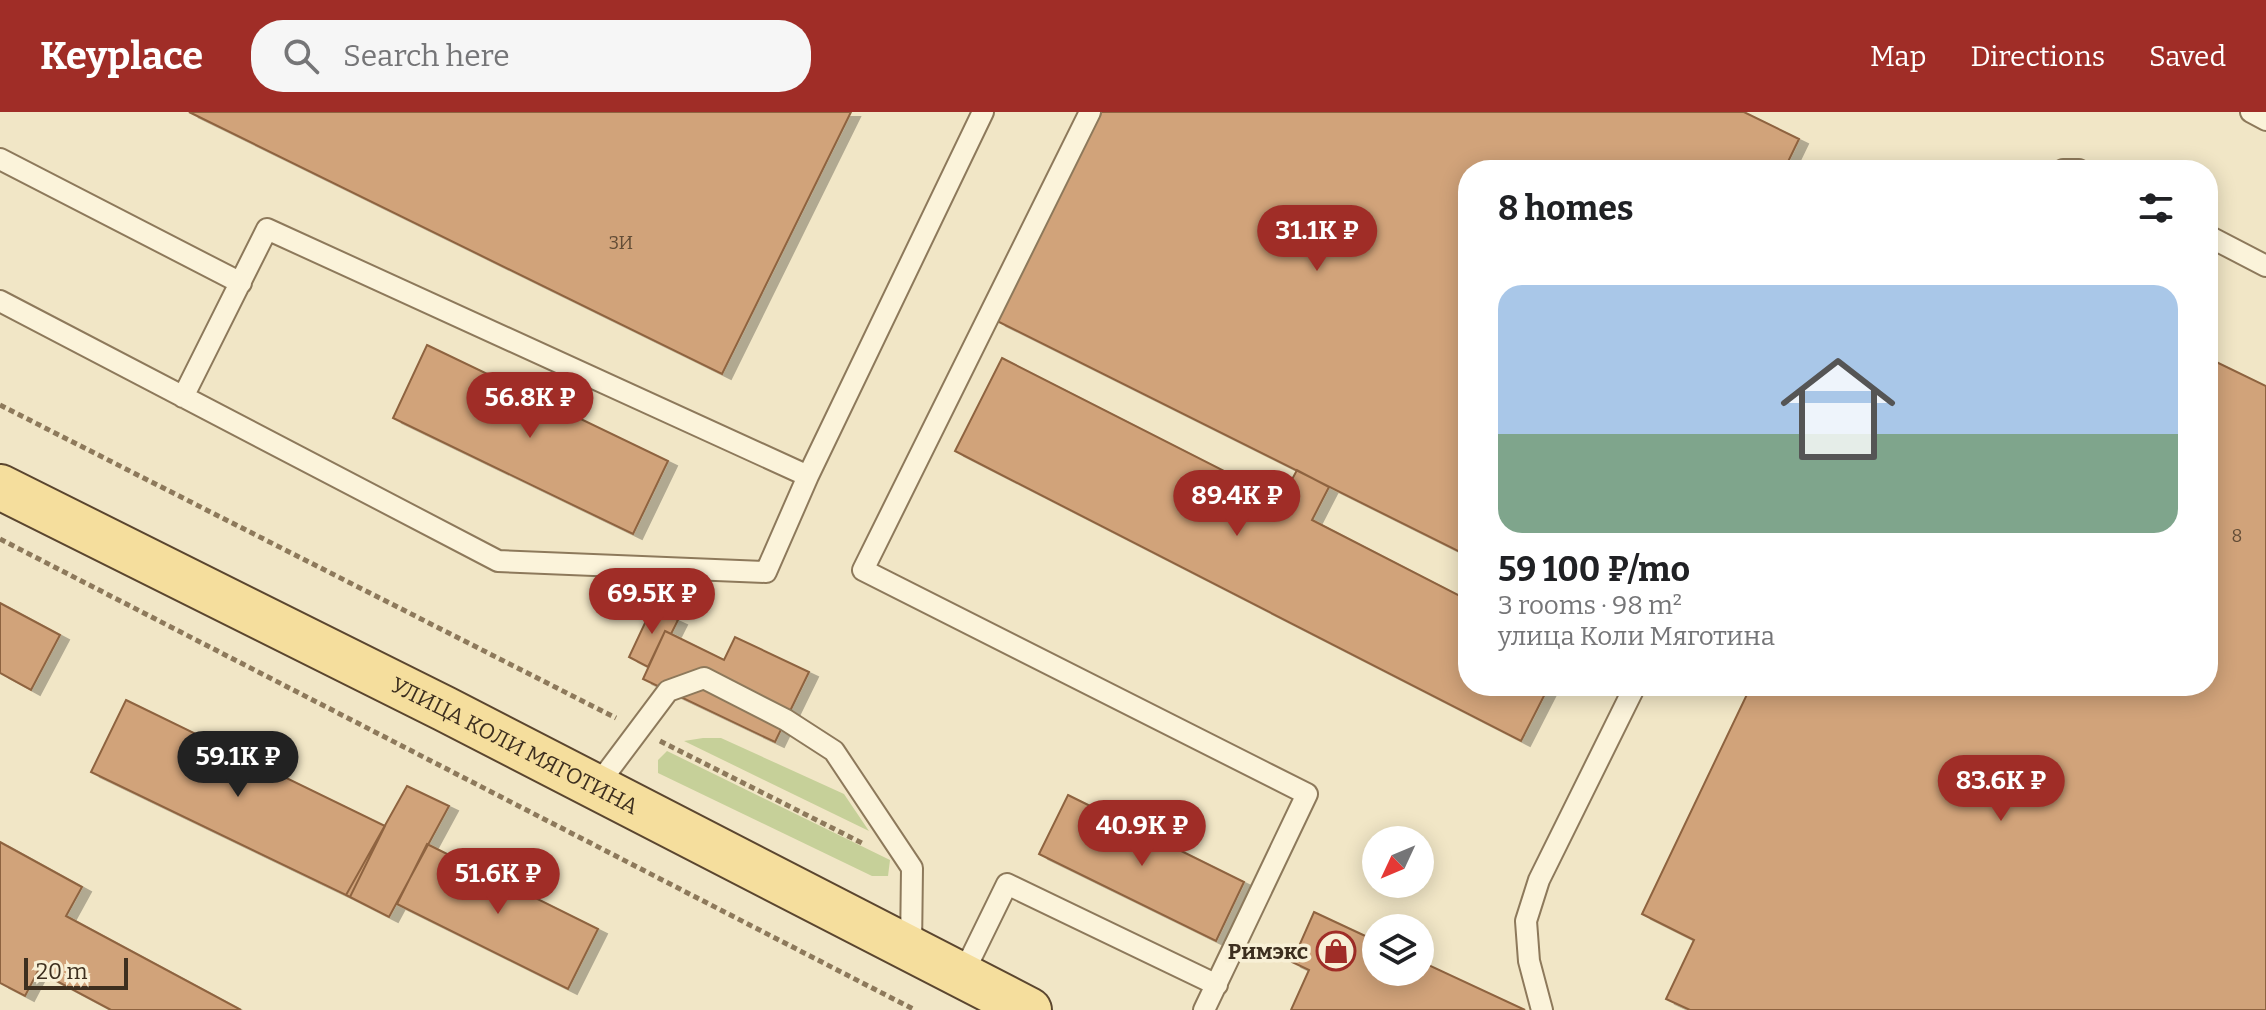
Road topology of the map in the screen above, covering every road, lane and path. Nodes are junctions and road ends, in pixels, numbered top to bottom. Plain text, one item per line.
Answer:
1 (983, 112) edge
2 (1090, 112) edge
3 (2251, 112) edge
4 (2266, 120) edge
5 (0, 159) edge
6 (2218, 241) edge
7 (2266, 266) edge
8 (241, 283) junction
9 (0, 301) edge
10 (183, 397) junction
11 (0, 405) edge
12 (808, 476) junction
13 (0, 487) edge
14 (0, 539) edge
15 (1630, 696) edge
16 (639, 730) junction
17 (596, 787) junction
18 (912, 868) junction
19 (911, 949) junction
20 (962, 976) junction
21 (1217, 985) junction
22 (915, 1010) edge
23 (1029, 1010) edge
24 (1204, 1010) edge
25 (1542, 1010) edge

1 - 12 lane
2 - 21 lane
3 - 4 lane
5 - 8 lane
6 - 7 lane
8 - 10 lane
8 - 12 lane
9 - 10 lane
10 - 12 lane
11 - 16 path
13 - 17 main road, УЛИЦА КОЛИ МЯГОТИНА
14 - 22 path
15 - 25 lane
16 - 17 lane
16 - 18 path
16 - 18 lane
17 - 19 main road, УЛИЦА КОЛИ МЯГОТИНА
18 - 19 lane
19 - 20 main road, УЛИЦА КОЛИ МЯГОТИНА
20 - 21 lane
20 - 23 main road, УЛИЦА КОЛИ МЯГОТИНА
21 - 24 lane

